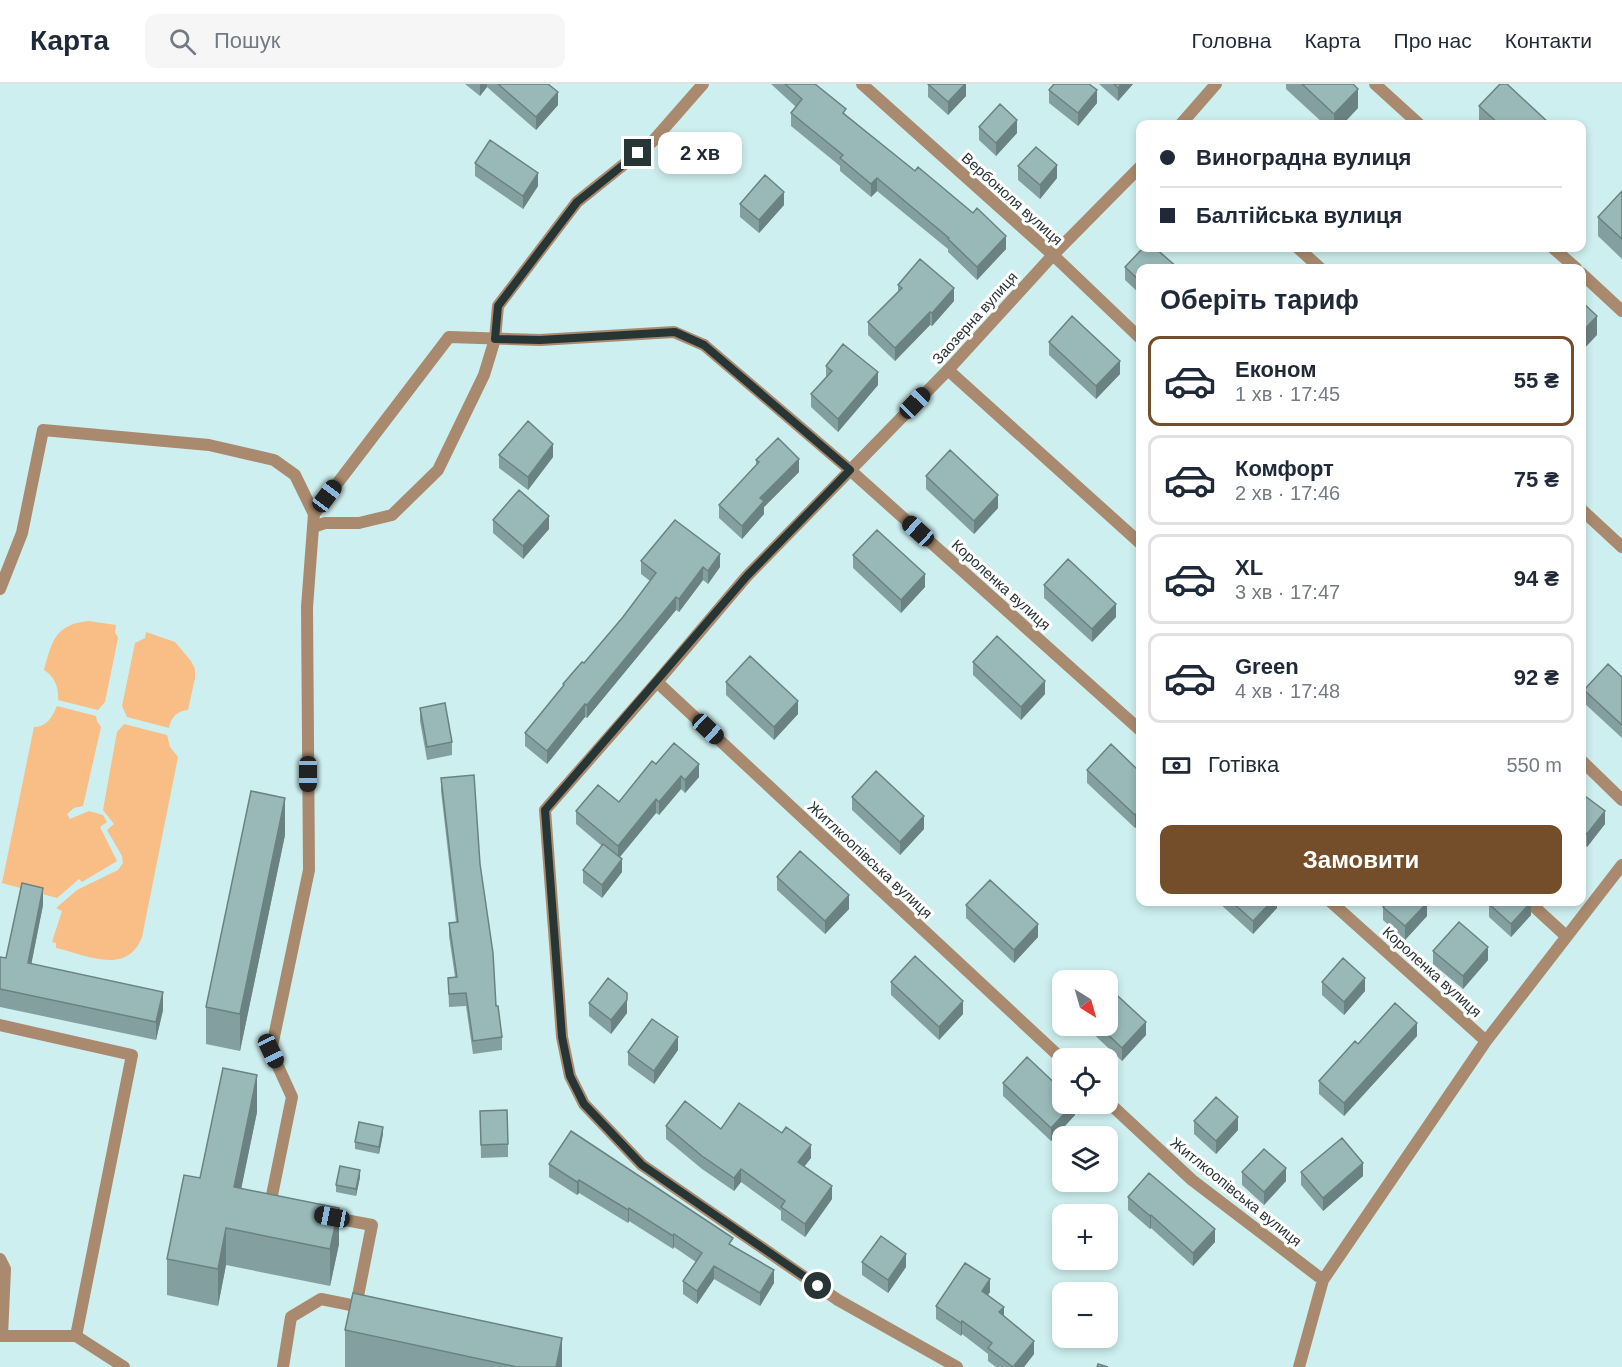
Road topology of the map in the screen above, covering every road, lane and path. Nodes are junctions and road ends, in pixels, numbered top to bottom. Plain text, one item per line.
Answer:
1 (703, 84) edge
2 (862, 84) edge
3 (1216, 84) edge
4 (1374, 84) edge
5 (1184, 120) edge
6 (1414, 120) edge
7 (1136, 171) edge
8 (1302, 252) edge
9 (1558, 252) edge
10 (1053, 255) junction
11 (1316, 264) edge
12 (1571, 264) edge
13 (1586, 278) edge
14 (1622, 311) edge
15 (1136, 334) edge
16 (495, 339) junction
17 (948, 370) junction
18 (850, 470) junction
19 (314, 514) junction
20 (1586, 514) edge
21 (313, 527) junction
22 (1136, 539) edge
23 (1622, 547) edge
24 (0, 589) edge
25 (657, 682) junction
26 (1136, 726) edge
27 (1586, 765) edge
28 (1622, 800) edge
29 (1622, 865) edge
30 (1335, 906) edge
31 (1533, 906) edge
32 (1566, 936) junction
33 (0, 1025) edge
34 (1486, 1041) junction
35 (1052, 1050) edge
36 (1118, 1111) edge
37 (293, 1209) edge
38 (316, 1214) edge
39 (0, 1259) edge
40 (1323, 1280) junction
41 (1, 1336) edge
42 (76, 1336) junction
43 (124, 1367) edge
44 (283, 1367) edge
45 (957, 1367) edge
46 (1299, 1367) edge

1 - 16 street
2 - 10 street, Вербоноля вулиця
3 - 5 street
4 - 6 street
7 - 10 street, Заозерна вулиця
8 - 11 street
9 - 12 street
10 - 15 street, Вербоноля вулиця
10 - 17 street, Заозерна вулиця
13 - 14 street
16 - 18 street, Короленка вулиця
16 - 19 street, Короленка вулиця
16 - 21 street
17 - 18 street, Заозерна вулиця
17 - 22 street
18 - 25 street, Заозерна вулиця
18 - 26 street, Короленка вулиця
19 - 21 street
19 - 24 street
20 - 23 street
21 - 37 street
25 - 35 street, Житлкоопівська вулиця
25 - 45 street, Заозерна вулиця
27 - 28 street
29 - 32 street
30 - 34 street, Короленка вулиця
31 - 32 street
32 - 34 street
33 - 42 street
34 - 40 street
36 - 40 street, Житлкоопівська вулиця
38 - 44 street
39 - 41 street
40 - 46 street
41 - 42 street
42 - 43 street

